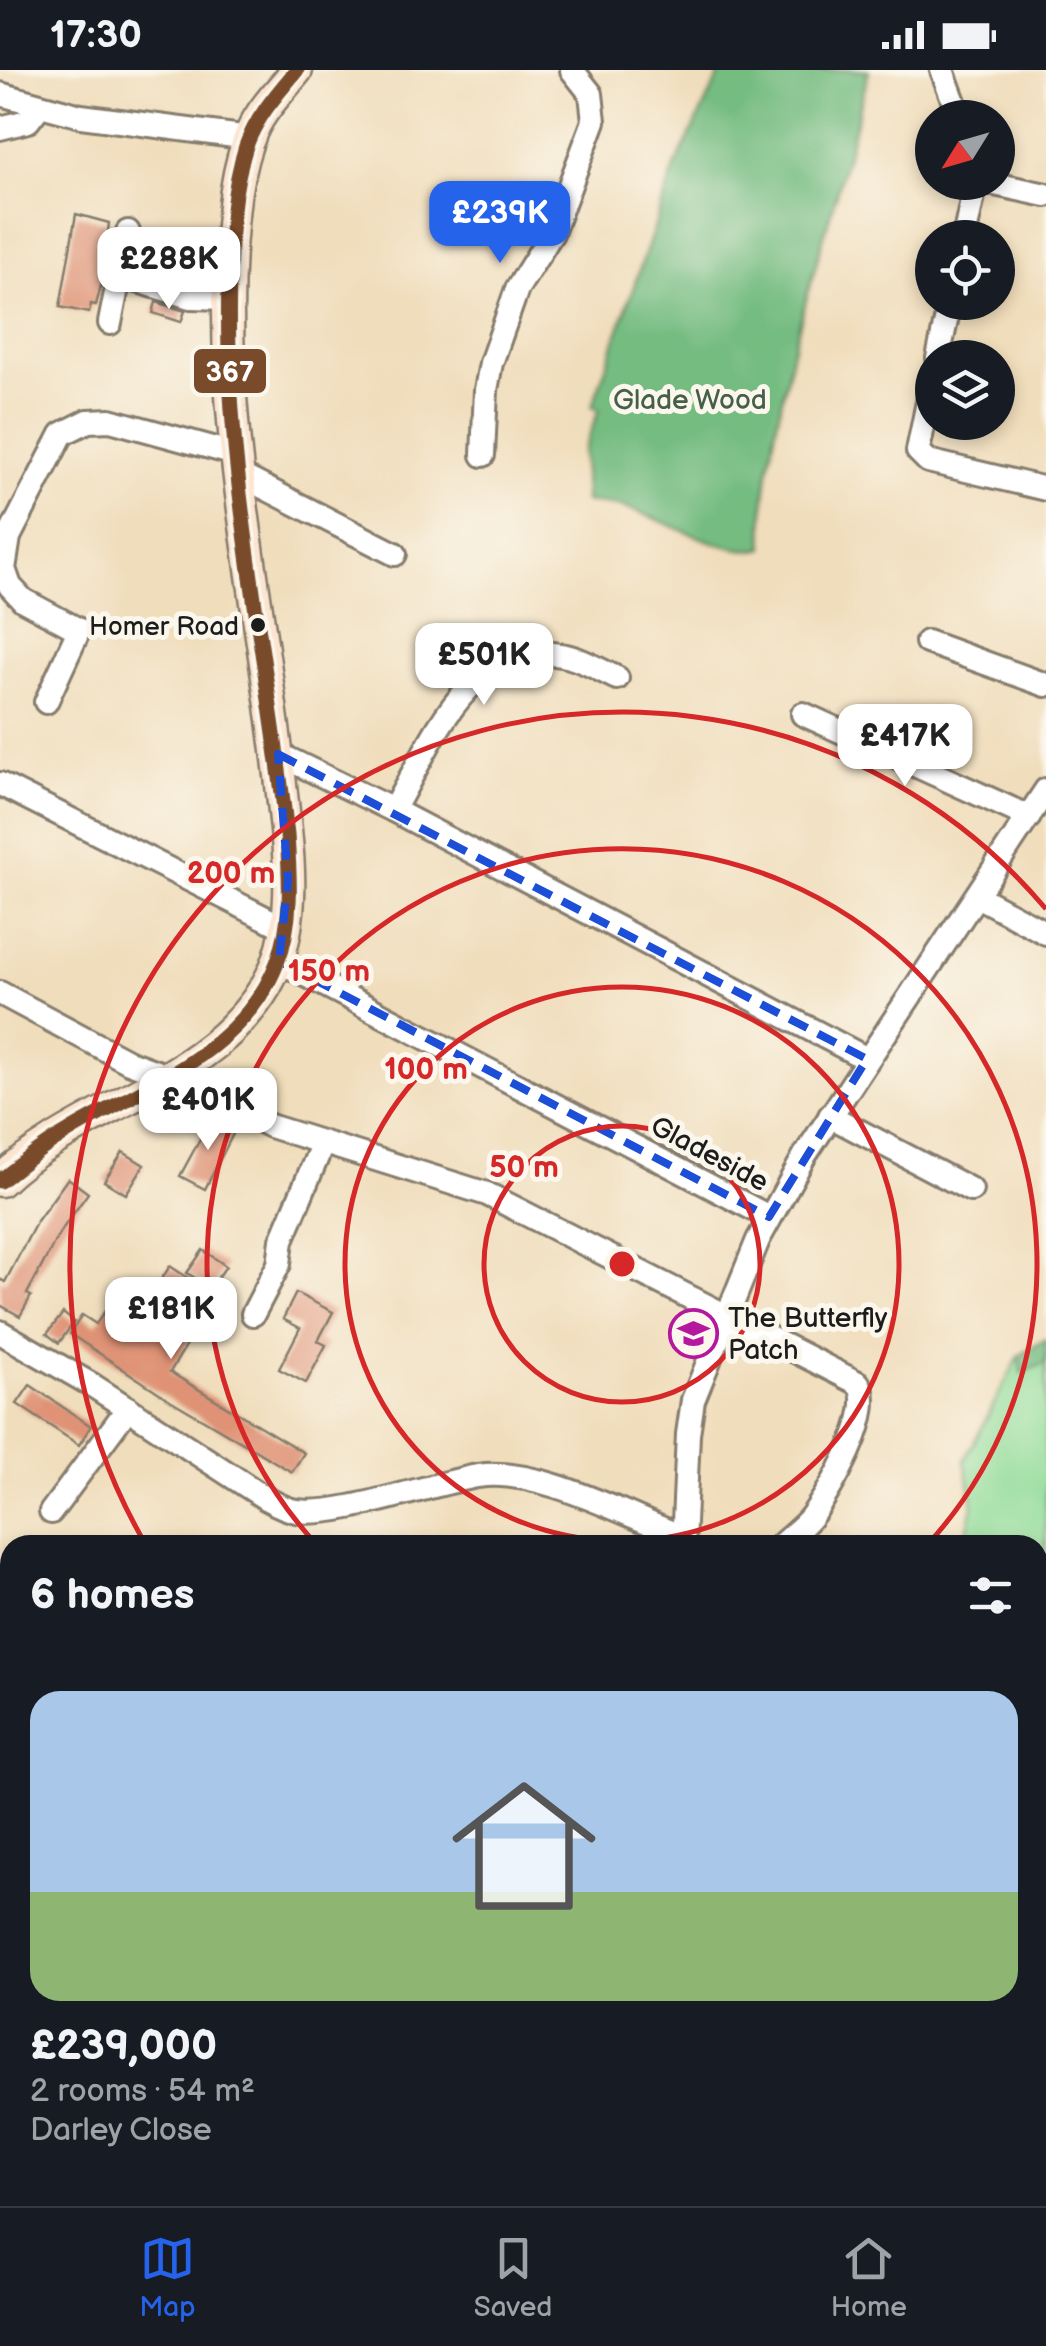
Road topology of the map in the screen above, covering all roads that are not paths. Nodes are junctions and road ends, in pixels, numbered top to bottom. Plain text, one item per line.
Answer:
1 (298, 70) edge
2 (572, 70) edge
3 (942, 70) edge
4 (0, 94) edge
5 (953, 100) edge
6 (39, 106) junction
7 (0, 128) edge
8 (250, 138) junction
9 (1015, 188) edge
10 (1046, 195) edge
11 (128, 232) dead end
12 (122, 276) junction
13 (228, 298) junction
14 (110, 323) dead end
15 (920, 440) edge
16 (484, 455) dead end
17 (236, 464) junction
18 (1046, 489) edge
19 (395, 554) dead end
20 (927, 642) dead end
21 (617, 678) dead end
22 (1046, 685) edge
23 (46, 702) dead end
24 (803, 714) dead end
25 (278, 754) junction
26 (0, 784) edge
27 (1046, 790) edge
28 (393, 810) junction
29 (1029, 817) junction
30 (977, 896) junction
31 (286, 928) junction
32 (1046, 933) edge
33 (279, 960) junction
34 (0, 993) edge
35 (867, 1059) junction
36 (166, 1075) junction
37 (830, 1116) junction
38 (322, 1145) junction
39 (0, 1181) edge
40 (971, 1190) dead end
41 (769, 1217) junction
42 (253, 1314) dead end
43 (725, 1314) junction
44 (0, 1332) edge
45 (128, 1408) junction
46 (51, 1512) dead end
47 (669, 1535) edge
48 (683, 1535) edge
49 (791, 1535) edge

1 - 8 street
2 - 16 street
3 - 5 street
4 - 6 street
6 - 7 street
6 - 8 street
8 - 13 street
9 - 10 street
11 - 12 street
12 - 13 street
12 - 14 street
13 - 17 street
15 - 18 street
17 - 19 street
17 - 23 street
17 - 25 street
20 - 22 street
21 - 28 street
24 - 29 street
25 - 28 street
25 - 31 street
26 - 31 street
27 - 29 street, Gladeside
28 - 35 street
29 - 30 street, Gladeside
30 - 32 street
30 - 35 street, Gladeside
31 - 33 street
33 - 36 street
33 - 41 street, Gladeside
34 - 36 street
35 - 37 street, Gladeside
36 - 38 street
36 - 39 street
37 - 40 street
37 - 41 street, Gladeside
38 - 42 street
38 - 43 street
41 - 43 street
43 - 48 street
43 - 49 street
44 - 45 street
45 - 46 street
45 - 47 street

